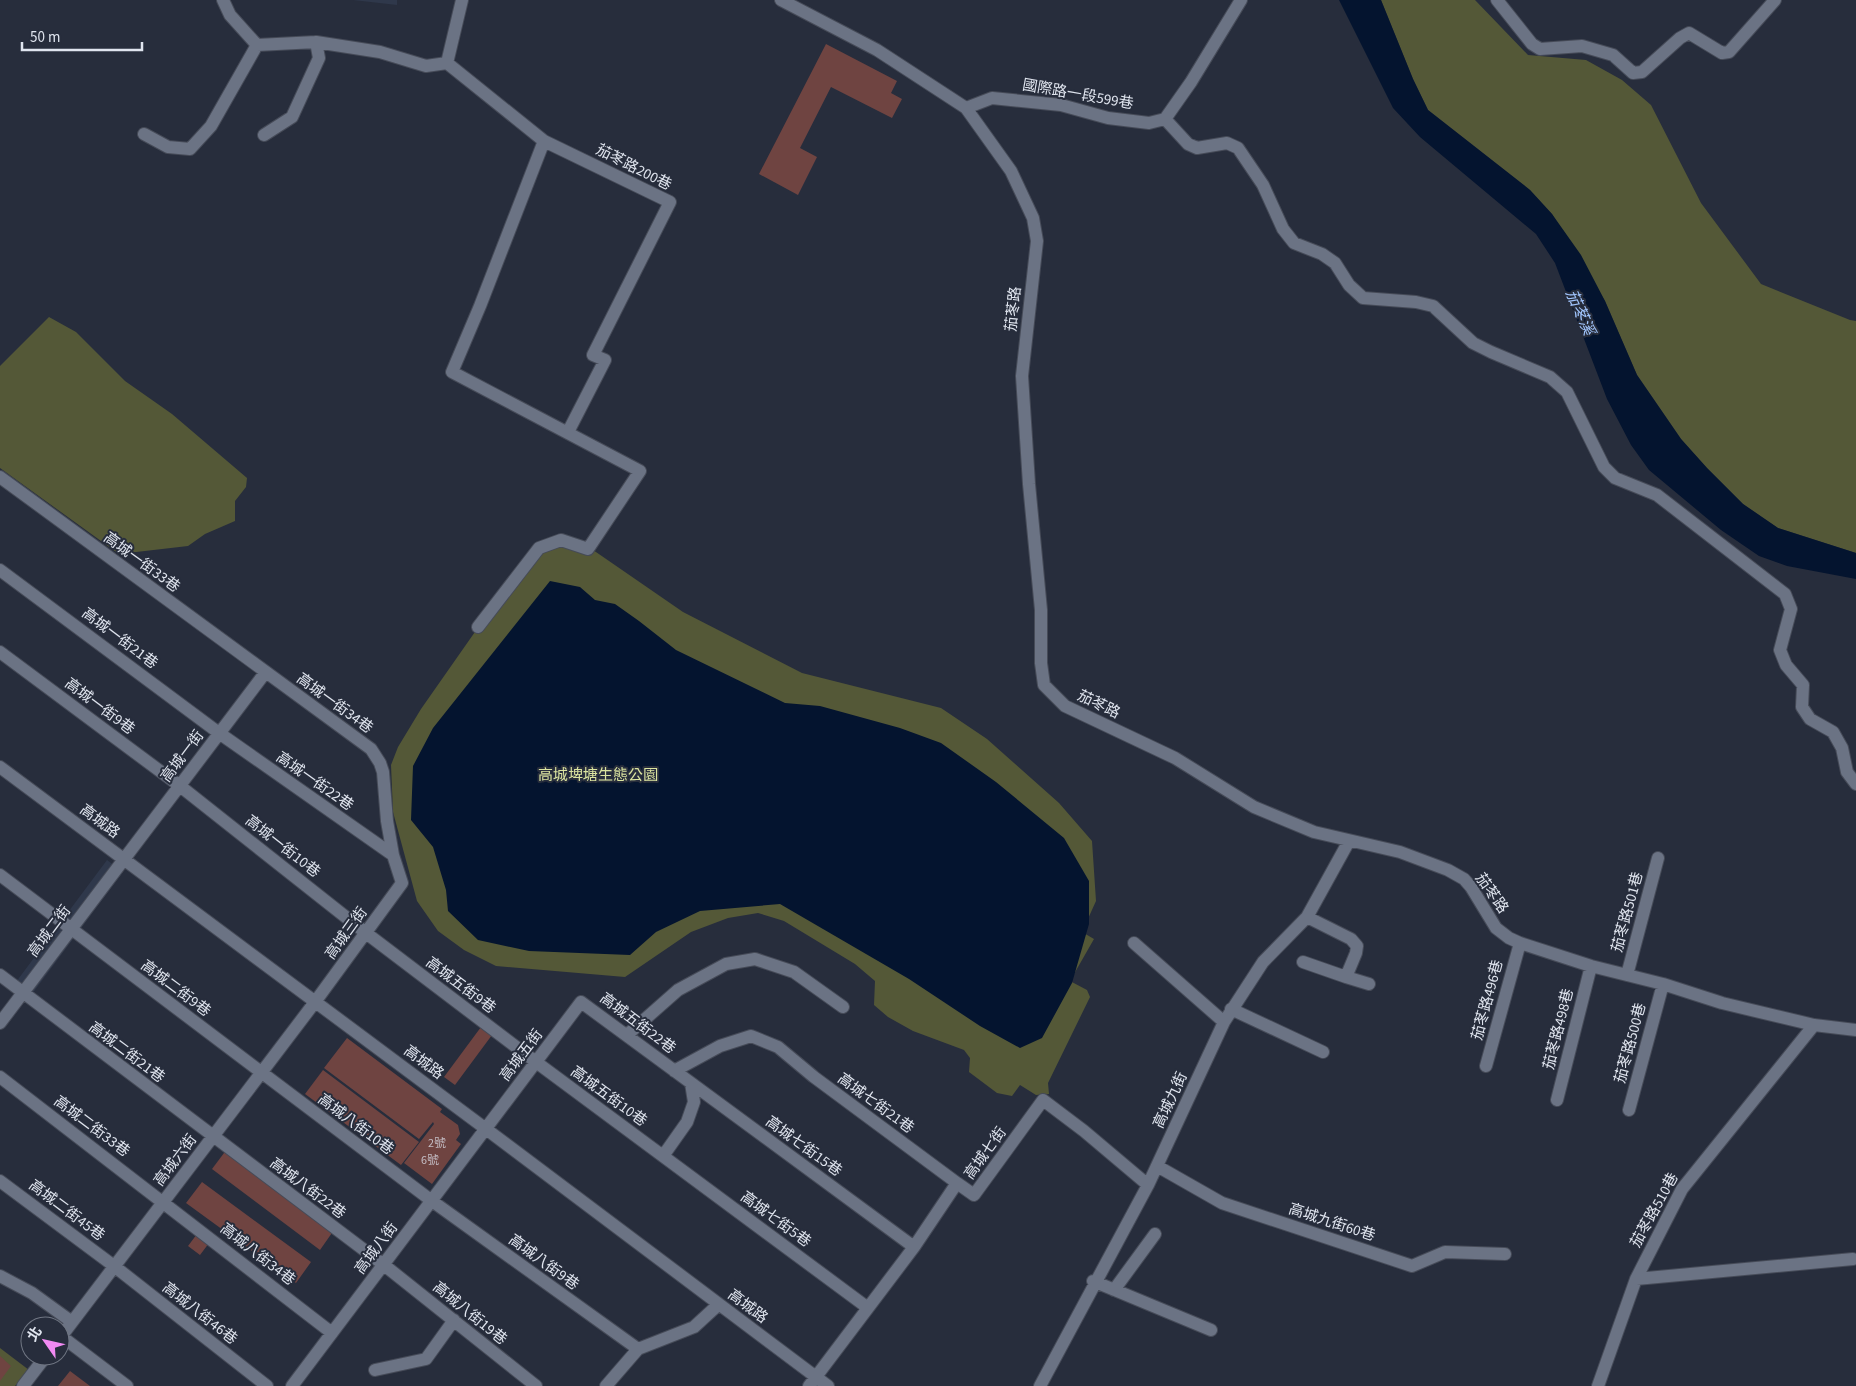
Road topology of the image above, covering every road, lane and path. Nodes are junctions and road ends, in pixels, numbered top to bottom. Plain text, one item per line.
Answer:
1 (223, 0) edge
2 (462, 0) edge
3 (781, 0) edge
4 (1241, 0) edge
5 (1497, 0) edge
6 (1774, 0) edge
7 (316, 42) junction
8 (257, 45) junction
9 (447, 62) junction
10 (966, 108) junction
11 (1165, 119) junction
12 (144, 134) dead end
13 (264, 135) dead end
14 (544, 141) junction
15 (568, 432) junction
16 (0, 477) edge
17 (0, 570) edge
18 (478, 627) dead end
19 (0, 652) edge
20 (265, 673) junction
21 (219, 733) junction
22 (0, 767) edge
23 (1856, 784) edge
24 (180, 786) junction
25 (1349, 841) junction
26 (393, 855) junction
27 (1658, 858) dead end
28 (124, 859) junction
29 (0, 875) edge
30 (402, 883) joint
31 (1306, 916) junction
32 (71, 929) junction
33 (366, 933) junction
34 (1134, 943) dead end
35 (1520, 943) junction
36 (1303, 962) dead end
37 (1591, 966) junction
38 (1627, 975) junction
39 (0, 976) edge
40 (1346, 976) junction
41 (1369, 984) dead end
42 (1663, 984) junction
43 (22, 992) junction
44 (315, 1002) junction
45 (582, 1002) joint
46 (843, 1007) dead end
47 (1231, 1009) junction
48 (1224, 1022) junction
49 (0, 1023) edge
50 (1814, 1025) junction
51 (1856, 1030) edge
52 (626, 1035) junction
53 (1323, 1052) dead end
54 (536, 1062) junction
55 (1486, 1066) dead end
56 (674, 1071) junction
57 (261, 1073) junction
58 (0, 1077) edge
59 (691, 1083) junction
60 (1557, 1100) dead end
61 (1629, 1110) dead end
62 (486, 1128) junction
63 (213, 1137) junction
64 (663, 1156) junction
65 (1157, 1166) junction
66 (0, 1181) edge
67 (957, 1182) junction
68 (1148, 1185) junction
69 (164, 1201) junction
70 (432, 1201) junction
71 (1155, 1234) dead end
72 (914, 1247) junction
73 (1505, 1254) dead end
74 (1854, 1259) dead end
75 (384, 1265) junction
76 (114, 1266) junction
77 (0, 1276) edge
78 (1636, 1279) junction
79 (1094, 1282) junction
80 (1114, 1290) junction
81 (720, 1304) junction
82 (868, 1308) junction
83 (454, 1320) junction
84 (72, 1322) junction
85 (70, 1325) edge
86 (1210, 1330) dead end
87 (332, 1332) junction
88 (70, 1344) edge
89 (638, 1350) junction
90 (38, 1366) edge
91 (375, 1370) dead end
92 (812, 1382) edge
93 (23, 1386) edge
94 (127, 1386) edge
95 (266, 1386) edge
96 (292, 1386) edge
97 (536, 1386) edge
98 (606, 1386) edge
99 (828, 1386) edge
100 (1040, 1386) edge
101 (1598, 1386) edge

1 - 8 street
2 - 9 street
3 - 10 street, 茄苳路
4 - 11 street
5 - 6 street
7 - 8 street
7 - 9 street
7 - 13 street
8 - 12 street
9 - 14 street, 茄苳路200巷
10 - 11 street, 國際路一段599巷
10 - 25 street, 茄苳路
11 - 23 street
14 - 15 street
14 - 15 street, 茄苳路200巷
15 - 18 street
16 - 20 street, 高城一街33巷
17 - 21 street, 高城一街21巷
19 - 24 street, 高城一街9巷
20 - 21 street, 高城一街
20 - 26 street, 高城一街34巷
21 - 24 street, 高城一街
21 - 26 street, 高城一街22巷
22 - 28 street, 高城路
24 - 28 street, 高城一街
24 - 33 street, 高城一街10巷
25 - 31 street, 高城九街
25 - 35 street, 茄苳路
26 - 30 street, 高城一街34巷
27 - 38 street, 茄苳路501巷
28 - 32 street, 高城二街
28 - 44 street, 高城路
29 - 32 street, 高城二街9巷
30 - 33 street, 高城三街
31 - 40 street
31 - 47 street, 高城九街
32 - 43 street, 高城二街
32 - 57 street, 高城二街9巷
33 - 44 street, 高城三街
33 - 54 street, 高城五街9巷
34 - 48 street
35 - 37 street, 茄苳路
35 - 55 street, 茄苳路496巷
36 - 40 street
37 - 38 street, 茄苳路
37 - 60 street, 茄苳路498巷
38 - 42 street, 茄苳路
39 - 43 street, 高城二街21巷
40 - 41 street
42 - 50 street, 茄苳路
42 - 61 street, 茄苳路500巷
43 - 49 street, 高城二街
43 - 63 street, 高城二街21巷
44 - 57 street, 高城六街
44 - 62 street, 高城路
45 - 52 street, 高城五街22巷
45 - 54 street, 高城五街
46 - 52 street
47 - 48 street, 高城九街
47 - 53 street
48 - 65 street, 高城九街
50 - 51 street, 茄苳路
50 - 78 street, 茄苳路510巷
52 - 56 street, 高城五街22巷
54 - 62 street, 高城五街
54 - 64 street, 高城五街10巷
56 - 59 street, 高城七街15巷
56 - 67 street, 高城七街21巷
57 - 63 street, 高城六街
57 - 70 street, 高城八街10巷
58 - 69 street, 高城二街33巷
59 - 64 street
59 - 72 street, 高城七街15巷
62 - 70 street, 高城八街
62 - 81 street, 高城路
63 - 69 street, 高城六街
63 - 75 street, 高城八街22巷
64 - 82 street, 高城七街5巷
65 - 68 street, 高城九街
65 - 73 street, 高城九街60巷
66 - 76 street, 高城二街45巷
67 - 68 street, 高城七街
67 - 72 street, 高城七街
68 - 79 street, 高城九街
69 - 76 street, 高城六街
69 - 87 street, 高城八街34巷
70 - 75 street, 高城八街
70 - 89 street, 高城八街9巷
71 - 80 street
72 - 82 street, 高城七街
74 - 78 street
75 - 83 street, 高城八街19巷
75 - 87 street, 高城八街
76 - 84 street, 高城六街
76 - 95 street, 高城八街46巷
77 - 84 street
78 - 101 street, 茄苳路510巷
79 - 80 street
79 - 100 street, 高城九街
80 - 86 street
81 - 89 street
81 - 92 street, 高城路
82 - 92 street, 高城七街
83 - 91 street
83 - 97 street, 高城八街19巷
84 - 85 street, 高城六街
87 - 96 street, 高城八街
88 - 94 street
89 - 98 street
90 - 93 street
92 - 99 street, 高城路

